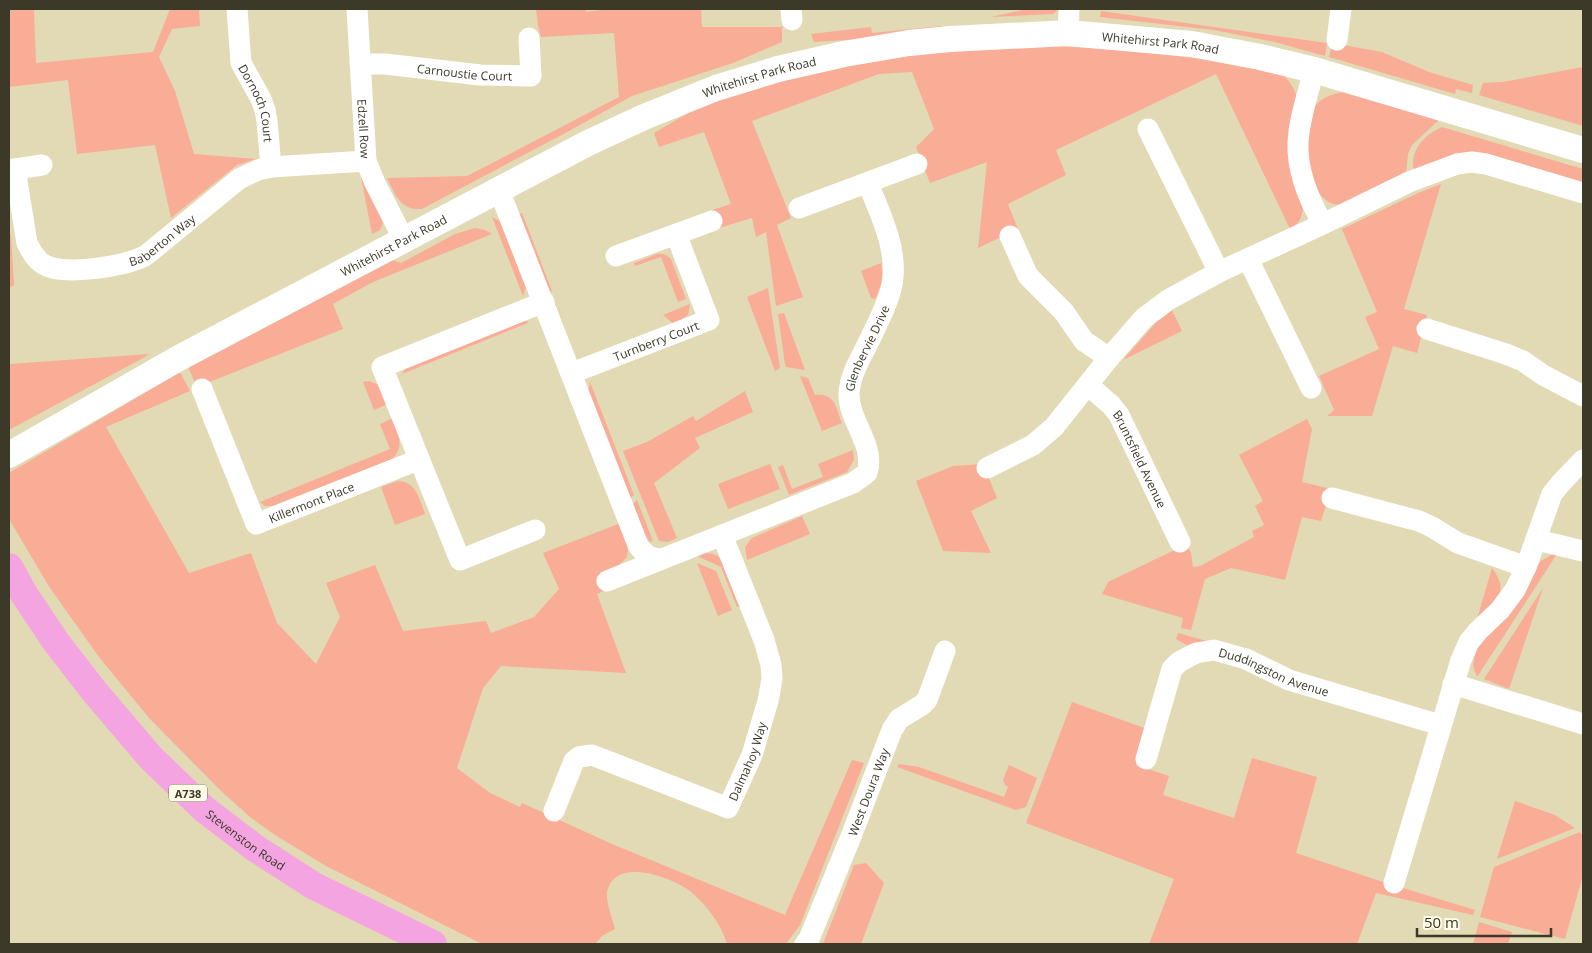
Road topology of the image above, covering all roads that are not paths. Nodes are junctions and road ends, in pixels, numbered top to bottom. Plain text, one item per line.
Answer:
1 (237, 9) edge
2 (357, 9) edge
3 (1340, 9) edge
4 (1069, 21) edge
5 (529, 38) dead end
6 (1337, 40) dead end
7 (360, 64) junction
8 (1314, 70) junction
9 (1148, 130) dead end
10 (1583, 150) edge
11 (366, 161) junction
12 (916, 164) dead end
13 (42, 165) dead end
14 (271, 167) junction
15 (12, 170) edge
16 (868, 182) junction
17 (499, 190) junction
18 (1583, 193) edge
19 (799, 208) dead end
20 (712, 221) dead end
21 (1323, 224) junction
22 (676, 234) junction
23 (1010, 236) dead end
24 (404, 240) junction
25 (616, 256) dead end
26 (1248, 259) junction
27 (1219, 272) junction
28 (544, 302) junction
29 (1427, 329) dead end
30 (1109, 358) junction
31 (572, 373) junction
32 (1088, 386) junction
33 (1311, 388) dead end
34 (202, 389) dead end
35 (1583, 396) edge
36 (9, 455) edge
37 (418, 460) junction
38 (1583, 460) edge
39 (988, 468) dead end
40 (1332, 498) dead end
41 (536, 530) dead end
42 (722, 535) junction
43 (1537, 540) junction
44 (1180, 542) dead end
45 (1583, 551) edge
46 (661, 559) junction
47 (9, 567) edge
48 (1526, 567) junction
49 (607, 581) dead end
50 (945, 651) dead end
51 (1453, 684) junction
52 (1583, 724) edge
53 (1440, 725) junction
54 (1146, 759) dead end
55 (554, 810) dead end
56 (1394, 883) dead end
57 (433, 944) edge
58 (805, 944) edge

1 - 14 street, Dornoch Court
2 - 7 street, Edzell Row
3 - 6 street
4 - 8 street, Whitehirst Park Road
4 - 17 street, Whitehirst Park Road
5 - 7 street, Carnoustie Court
7 - 11 street, Edzell Row
8 - 10 street, Whitehirst Park Road
8 - 21 street
9 - 27 street
11 - 14 street, Baberton Way
11 - 24 street, Edzell Row
12 - 16 street
13 - 15 street, Baberton Way
14 - 15 street, Baberton Way
16 - 19 street
16 - 42 street, Glenbervie Drive
17 - 24 street, Whitehirst Park Road
17 - 28 street
18 - 21 street
20 - 22 street
21 - 26 street
22 - 25 street
22 - 31 street, Turnberry Court
23 - 30 street
24 - 36 street, Whitehirst Park Road
26 - 27 street
26 - 33 street
27 - 30 street
28 - 31 street
28 - 37 street
29 - 35 street
30 - 32 street
31 - 46 street
32 - 39 street
32 - 44 street, Bruntsfield Avenue
34 - 37 street, Killermont Place
37 - 41 street
38 - 43 street
40 - 48 street
42 - 46 street, Glenbervie Drive
42 - 55 street, Dalmahoy Way
43 - 45 street
43 - 48 street
46 - 49 street, Glenbervie Drive
47 - 57 highway, Stevenston Road / A738
48 - 51 street
50 - 58 street, West Doura Way
51 - 52 street
51 - 53 street
53 - 54 street, Duddingston Avenue
53 - 56 street

